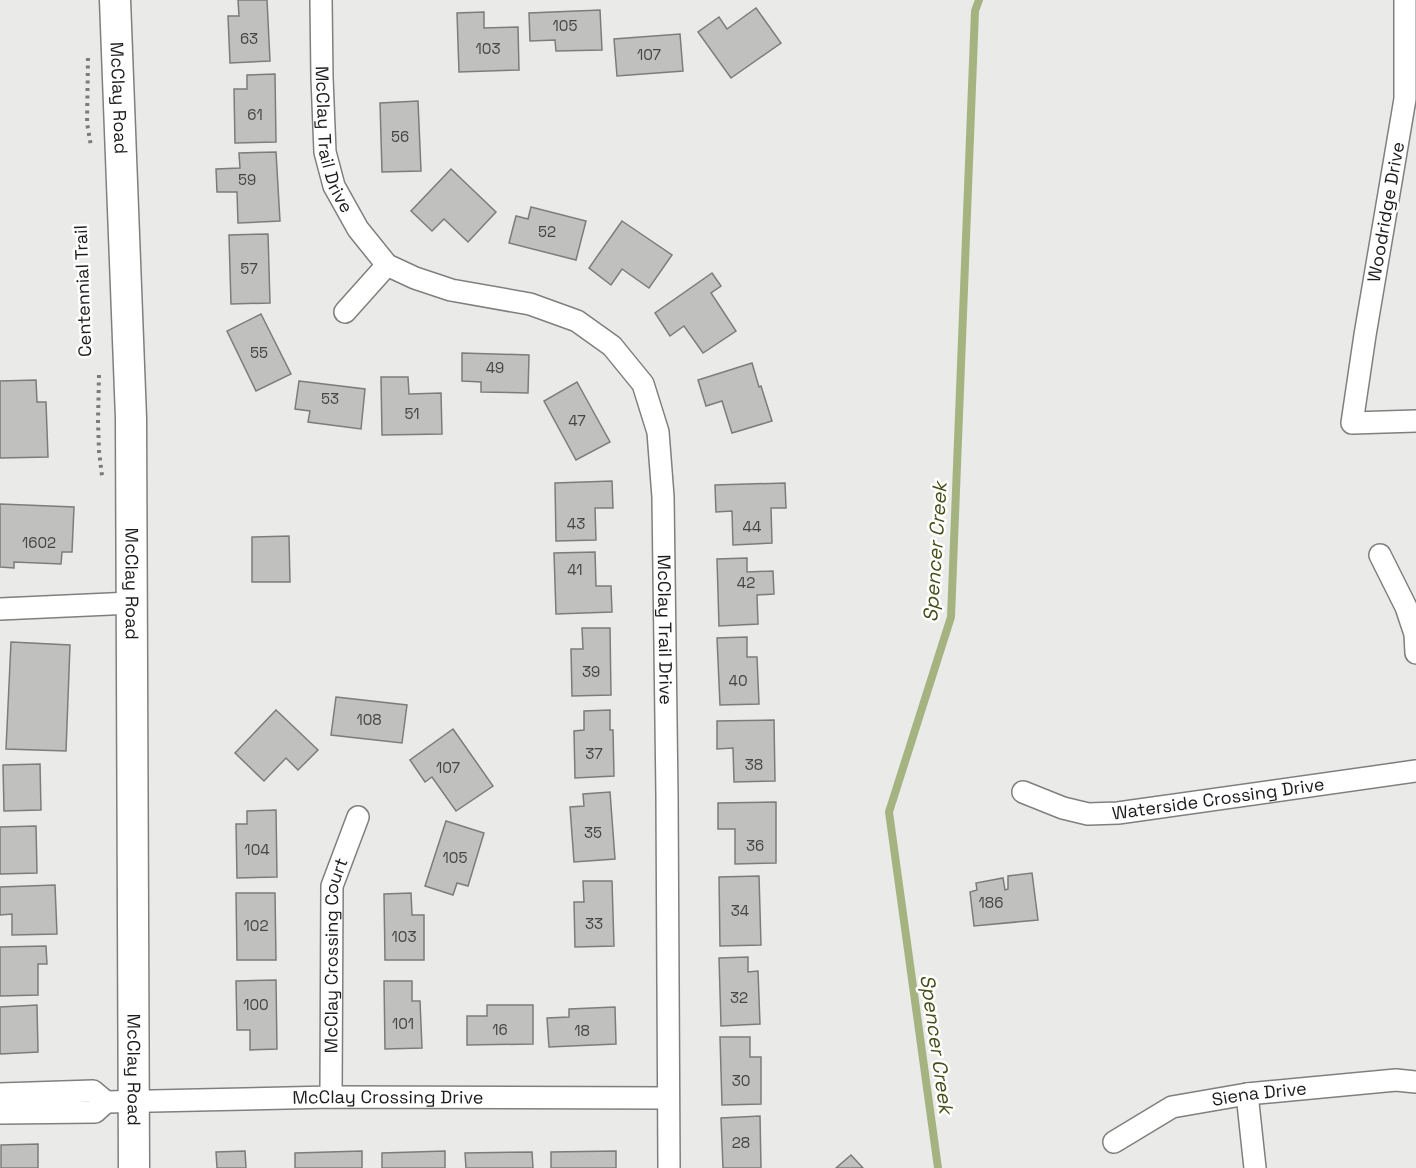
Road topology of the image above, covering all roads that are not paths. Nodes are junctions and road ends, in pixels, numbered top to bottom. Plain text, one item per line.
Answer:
1 (115, 0) edge
2 (321, 0) edge
3 (1405, 0) edge
4 (387, 265) junction
5 (345, 312) dead end
6 (1416, 421) edge
7 (1380, 555) dead end
8 (132, 603) junction
9 (0, 609) edge
10 (1416, 653) edge
11 (1416, 771) edge
12 (1023, 792) dead end
13 (358, 817) dead end
14 (1416, 1082) edge
15 (0, 1094) edge
16 (1247, 1094) junction
17 (331, 1097) junction
18 (668, 1098) junction
19 (120, 1102) junction
20 (0, 1113) edge
21 (1114, 1143) dead end
22 (134, 1168) edge
23 (669, 1168) edge
24 (1255, 1168) edge

1 - 8 main road, McClay Road
2 - 4 street, McClay Trail Drive
3 - 6 street, Woodridge Drive
4 - 5 street
4 - 18 street, McClay Trail Drive
7 - 10 street
8 - 9 street
8 - 19 main road, McClay Road
11 - 12 street, Waterside Crossing Drive
13 - 17 street, McClay Crossing Court
14 - 16 street, Siena Drive
15 - 19 street, McClay Crossing Drive
16 - 21 street, Siena Drive
16 - 24 street
17 - 18 street, McClay Crossing Drive
17 - 19 street, McClay Crossing Drive
18 - 23 street, McClay Trail Drive
19 - 20 street, McClay Crossing Drive
19 - 22 main road, McClay Road

